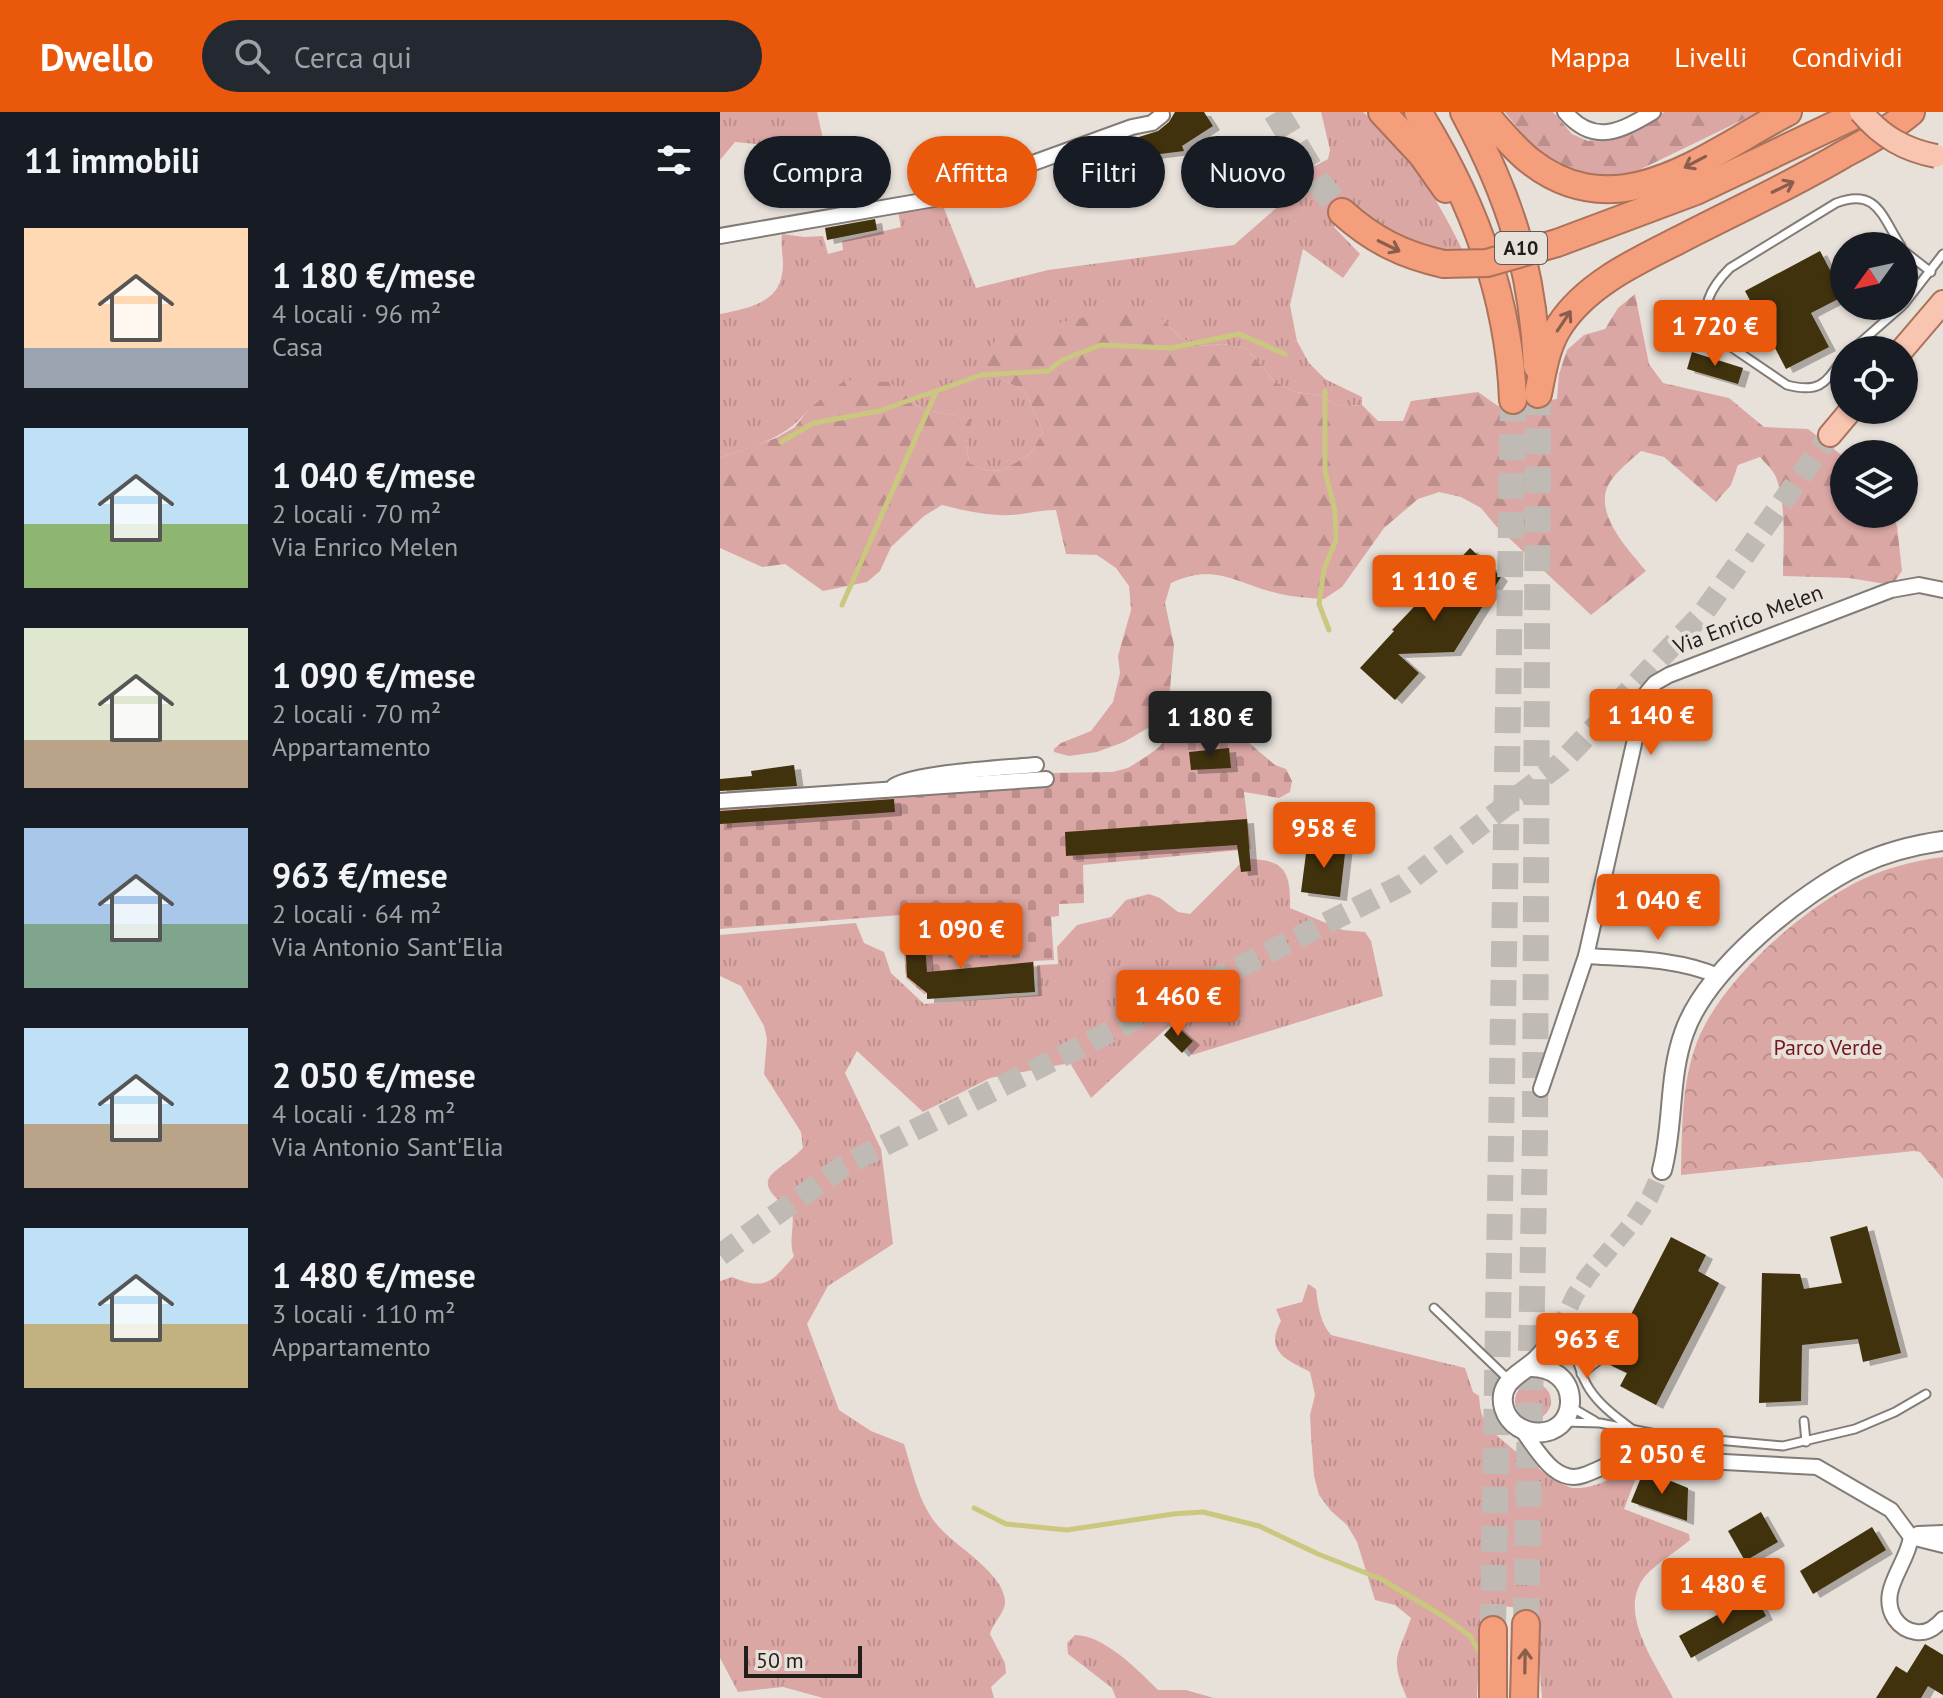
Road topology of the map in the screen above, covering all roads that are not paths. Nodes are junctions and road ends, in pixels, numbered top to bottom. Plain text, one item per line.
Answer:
1 (1161, 112) edge
2 (1382, 112) edge
3 (1418, 112) edge
4 (1464, 112) edge
5 (1483, 112) edge
6 (1565, 112) edge
7 (1653, 112) edge
8 (1788, 112) edge
9 (1862, 112) edge
10 (1911, 112) edge
11 (1940, 157) edge
12 (1342, 212) tunnel mouth
13 (1893, 232) edge
14 (720, 236) edge
15 (1483, 242) junction
16 (1943, 254) edge
17 (1918, 261) edge
18 (1931, 272) junction
19 (1918, 287) edge
20 (1943, 302) edge
21 (1886, 320) edge
22 (1868, 336) edge
23 (1914, 336) edge
24 (1830, 375) edge
25 (1513, 400) tunnel mouth
26 (1839, 424) edge
27 (1830, 435) tunnel mouth
28 (1943, 590) edge
29 (1036, 765) dead end
30 (1046, 779) dead end
31 (890, 788) junction
32 (720, 801) edge
33 (1943, 841) edge
34 (1586, 956) junction
35 (1718, 976) junction
36 (1541, 1089) dead end
37 (1662, 1170) tunnel mouth
38 (1434, 1308) dead end
39 (1571, 1333) dead end
40 (1598, 1361) dead end
41 (1529, 1367) junction
42 (1557, 1374) junction
43 (1581, 1374) junction
44 (1509, 1381) junction
45 (1926, 1394) dead end
46 (1566, 1414) junction
47 (1804, 1421) dead end
48 (1600, 1423) junction
49 (1522, 1430) junction
50 (1634, 1431) junction
51 (1543, 1433) junction
52 (1806, 1442) junction
53 (1551, 1466) junction
54 (1943, 1533) edge
55 (1911, 1537) junction
56 (1943, 1545) edge
57 (1943, 1619) edge
58 (1526, 1624) tunnel mouth
59 (1493, 1630) tunnel mouth
60 (1493, 1698) edge
61 (1524, 1698) edge

1 - 14 street
2 - 15 highway
3 - 15 highway, A10
4 -> 10 highway, A10
8 -> 5 highway
6 - 7 street
9 - 11 main road, bridge
12 -> 9 highway, bridge
13 - 24 lane
15 - 25 highway, A10
16 - 18 lane
17 - 18 lane
18 - 19 lane
20 - 23 main road
21 - 22 lane
26 - 27 main road
28 - 34 street, Via Enrico Melen
29 - 31 street
30 - 31 street
31 - 32 street
33 - 35 street
34 - 35 street
34 - 36 street, Via Enrico Melen
35 - 37 street
38 - 44 lane
39 - 43 lane
40 - 43 lane
41 - 42 street
41 - 42 street
41 - 44 street
42 - 46 street
43 - 50 lane
44 - 49 street
45 - 52 lane
46 - 48 lane
46 - 48 lane
46 - 51 street
47 - 52 lane
48 - 50 lane
49 - 51 street
49 - 53 street
50 - 52 lane
51 - 53 street
53 - 55 street
54 - 55 street
55 - 56 street
55 - 57 street
61 -> 58 highway
59 - 60 highway

